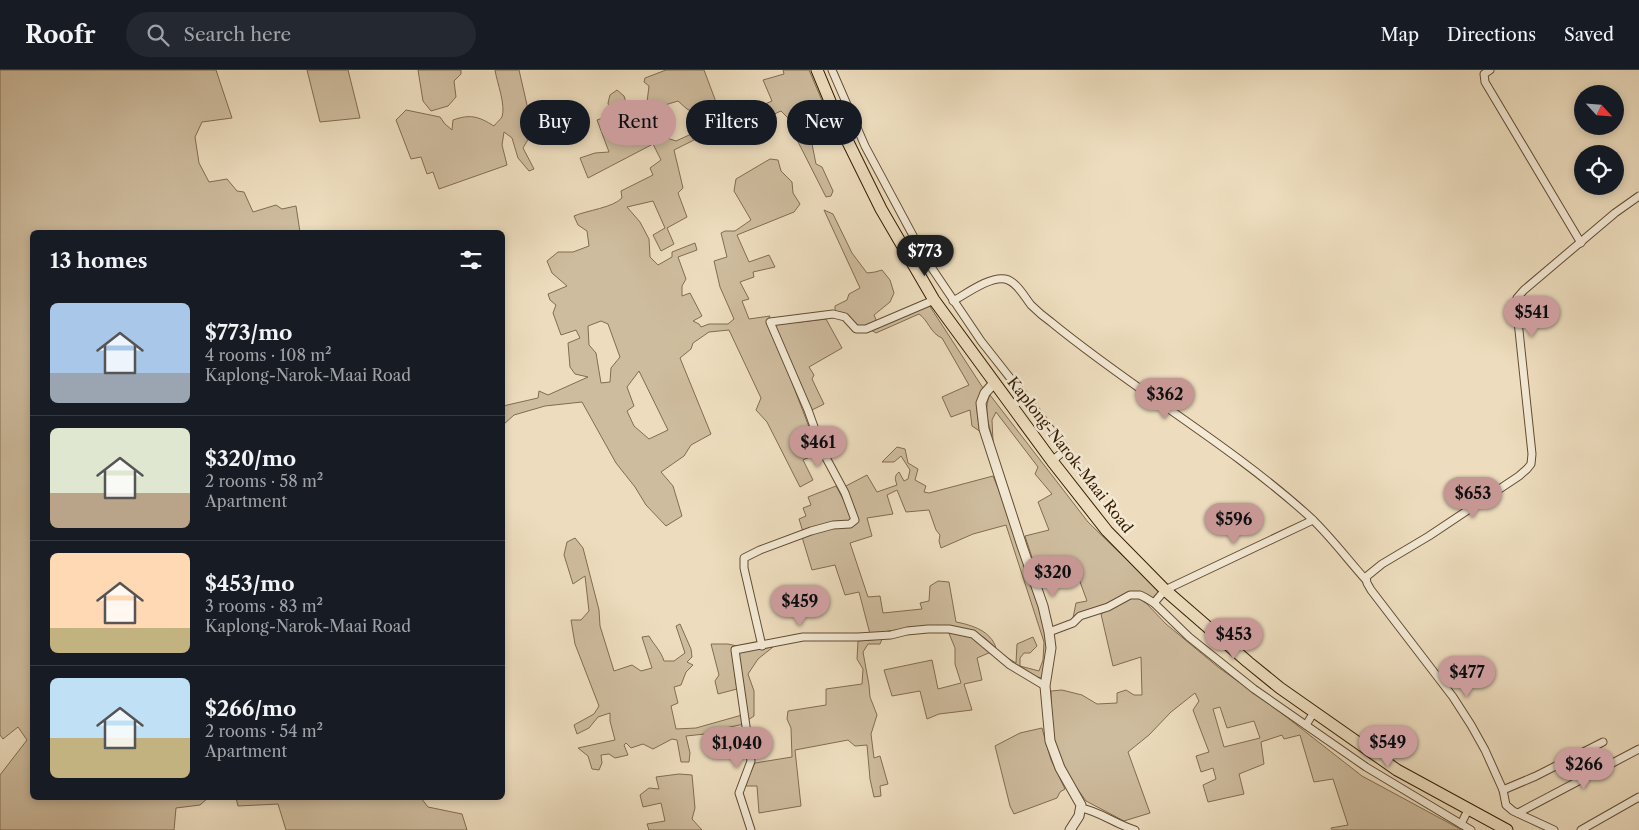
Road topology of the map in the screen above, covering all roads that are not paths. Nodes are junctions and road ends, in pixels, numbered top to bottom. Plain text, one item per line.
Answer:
1 (816, 70) edge
2 (832, 70) edge
3 (1490, 70) edge
4 (837, 81) junction
5 (824, 86) junction
6 (888, 191) junction
7 (1639, 196) edge
8 (876, 200) junction
9 (1581, 243) junction
10 (934, 300) junction
11 (953, 301) junction
12 (994, 383) junction
13 (1052, 461) junction
14 (1313, 520) junction
15 (1366, 580) junction
16 (1165, 590) junction
17 (1154, 604) junction
18 (1049, 632) junction
19 (762, 646) junction
20 (1045, 686) junction
21 (1314, 712) junction
22 (1306, 725) junction
23 (1603, 742) dead end
24 (1639, 749) edge
25 (1503, 790) junction
26 (1639, 796) edge
27 (1081, 808) junction
28 (1468, 810) junction
29 (1518, 813) junction
30 (1460, 824) junction
31 (750, 830) edge
32 (1070, 830) edge
33 (1135, 830) edge
34 (1470, 830) edge
35 (1507, 830) edge
36 (1554, 830) edge
37 (1581, 830) edge

1 - 5 highway, Kaplong-Narok-Maai Road
2 - 4 street
3 - 9 street
4 - 5 street
4 - 6 street
5 - 8 highway, Kaplong-Narok-Maai Road
6 - 8 street
6 - 11 street
7 - 9 street
8 - 10 highway, Kaplong-Narok-Maai Road
9 - 15 street
10 - 12 highway, Kaplong-Narok-Maai Road
10 - 19 street
11 - 13 street
11 - 14 street
12 - 13 highway, Kaplong-Narok-Maai Road
12 - 18 street
13 - 16 highway, Kaplong-Narok-Maai Road
14 - 15 street
14 - 16 street
15 - 25 street
16 - 17 street
16 - 21 highway, Kaplong-Narok-Maai Road
17 - 18 street
17 - 22 street
18 - 20 street
19 - 20 street
19 - 31 street
20 - 27 street
21 - 22 street
21 - 28 highway, Kaplong-Narok-Maai Road
22 - 30 street
23 - 25 street
24 - 29 street
25 - 29 street
26 - 37 street
27 - 32 street
27 - 33 street
28 - 30 street
28 - 35 highway, Kaplong-Narok-Maai Road
29 - 36 street
30 - 34 street

